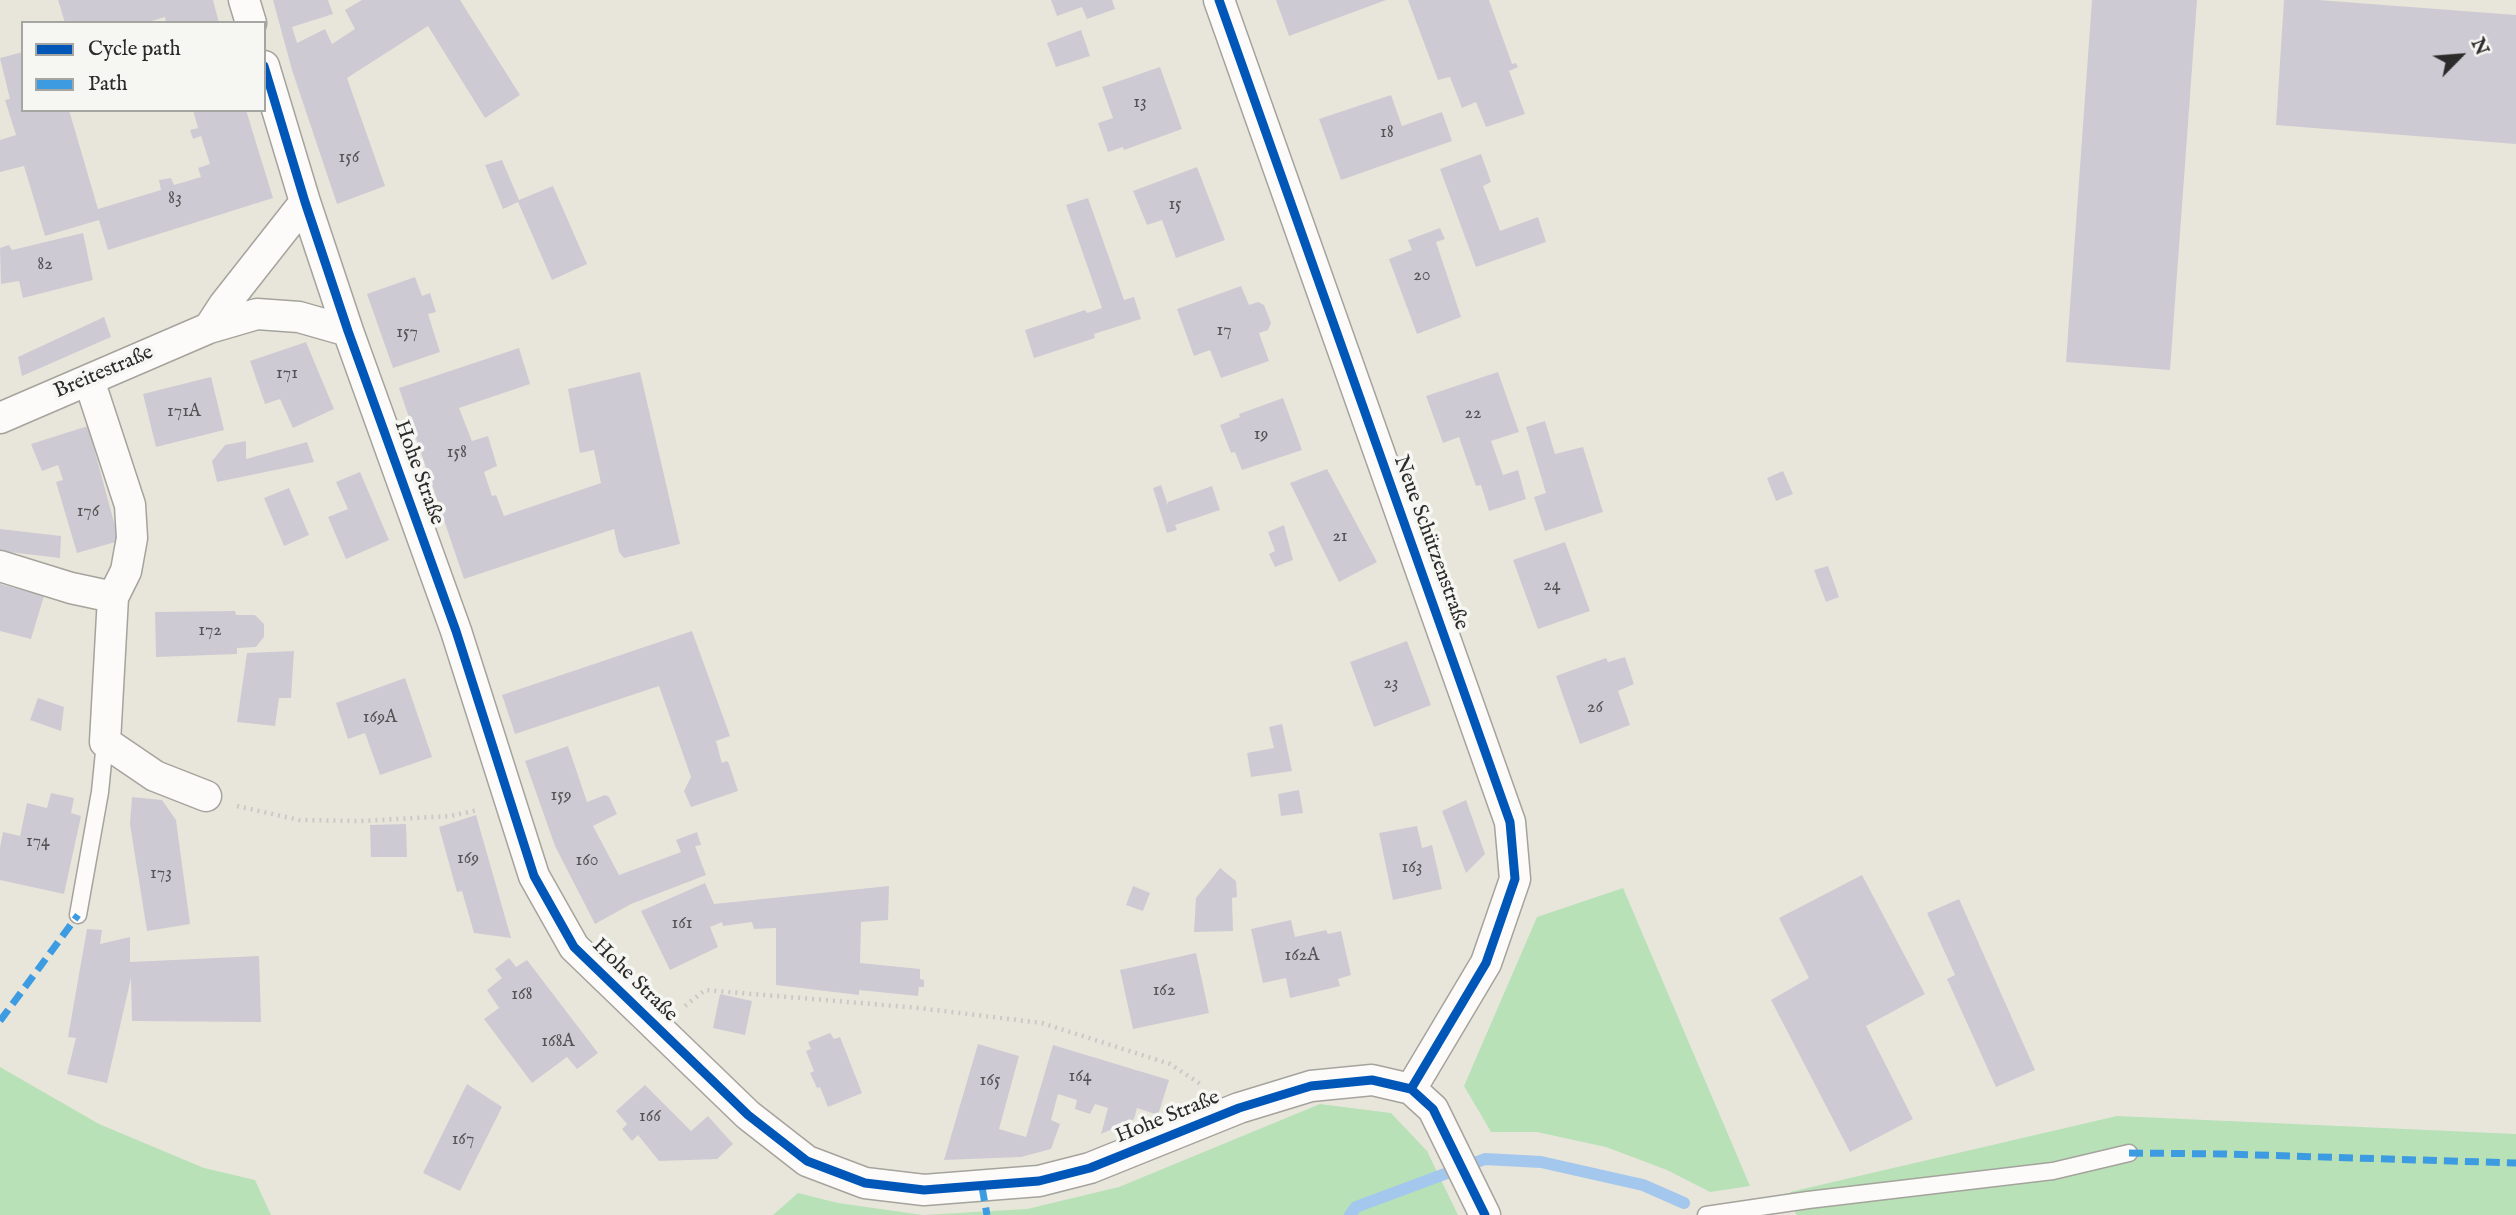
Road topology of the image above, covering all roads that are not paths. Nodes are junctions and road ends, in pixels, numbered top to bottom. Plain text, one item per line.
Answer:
1 (244, 0) edge
2 (1219, 0) edge
3 (250, 21) edge
4 (266, 73) edge
5 (305, 202) junction
6 (209, 328) junction
7 (348, 331) junction
8 (89, 380) junction
9 (0, 418) edge
10 (0, 566) edge
11 (113, 597) junction
12 (105, 742) junction
13 (205, 796) road end
14 (78, 915) dead end
15 (1411, 1089) junction
16 (2129, 1153) dead end
17 (1485, 1215) edge
18 (1706, 1215) edge

1 - 3 street
2 - 15 street, Neue Schützenstraße
4 - 5 street, Hohe Straße
5 - 6 street
5 - 7 street, Hohe Straße
6 - 7 street, Breitestraße
6 - 8 street, Breitestraße
7 - 15 street, Hohe Straße
8 - 9 street, Breitestraße
8 - 11 street
10 - 11 street
11 - 12 street
12 - 13 street
12 - 14 lane
15 - 17 street
16 - 18 lane

